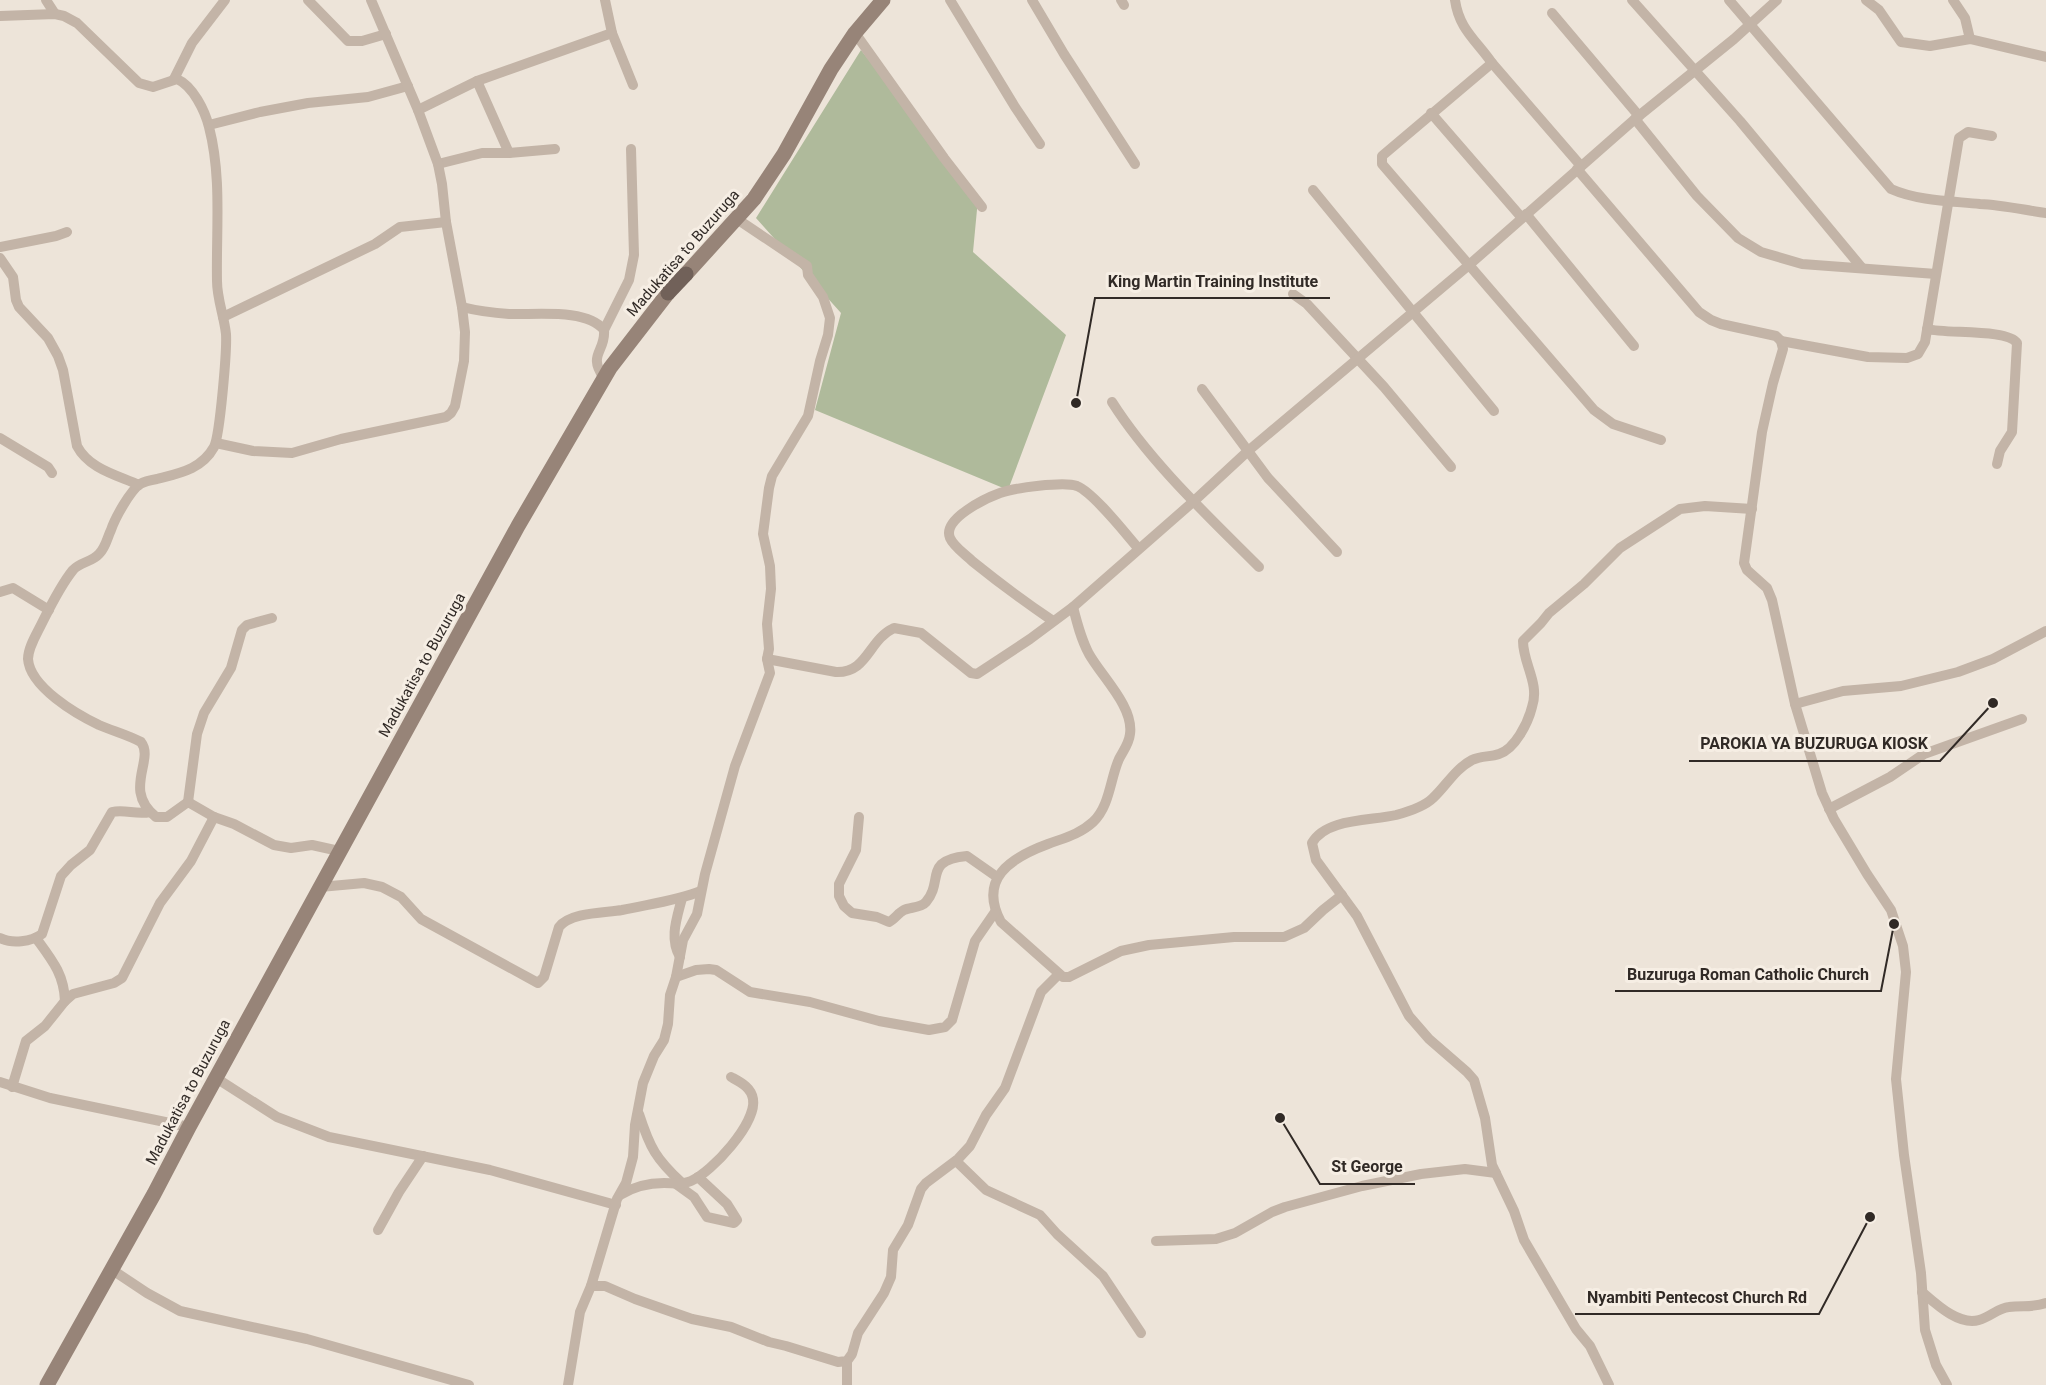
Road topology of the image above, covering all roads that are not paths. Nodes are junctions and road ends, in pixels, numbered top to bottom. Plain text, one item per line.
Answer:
1 (46, 0) edge
2 (225, 0) edge
3 (308, 0) edge
4 (371, 0) edge
5 (605, 0) edge
6 (883, 0) edge
7 (950, 0) edge
8 (1032, 0) edge
9 (1455, 0) edge
10 (1632, 0) edge
11 (1729, 0) edge
12 (1777, 0) edge
13 (1866, 0) edge
14 (1953, 0) edge
15 (1552, 13) dead end
16 (54, 14) junction
17 (0, 16) edge
18 (1750, 25) junction
19 (612, 33) junction
20 (855, 33) junction
21 (386, 34) junction
22 (1970, 39) junction
23 (2046, 57) edge
24 (1491, 63) junction
25 (1695, 69) junction
26 (174, 79) junction
27 (477, 81) junction
28 (633, 85) dead end
29 (408, 86) junction
30 (418, 110) junction
31 (1431, 113) junction
32 (1637, 117) junction
33 (209, 125) junction
34 (1992, 136) dead end
35 (1040, 144) dead end
36 (555, 149) dead end
37 (632, 149) dead end
38 (509, 153) junction
39 (438, 164) junction
40 (1135, 164) dead end
41 (1579, 167) junction
42 (1313, 190) dead end
43 (1948, 201) junction
44 (982, 207) dead end
45 (2046, 213) edge
46 (1524, 216) junction
47 (737, 219) junction
48 (446, 222) junction
49 (66, 232) dead end
50 (0, 247) edge
51 (0, 258) edge
52 (1469, 265) junction
53 (1862, 268) junction
54 (1936, 274) junction
55 (1293, 294) dead end
56 (462, 307) junction
57 (1413, 312) junction
58 (224, 317) junction
59 (1927, 329) junction
60 (604, 330) junction
61 (1781, 341) junction
62 (1634, 346) dead end
63 (1358, 358) junction
64 (604, 378) junction
65 (1202, 389) dead end
66 (1112, 402) dead end
67 (1494, 411) dead end
68 (0, 438) edge
69 (1661, 440) dead end
70 (216, 443) junction
71 (1248, 451) junction
72 (1997, 464) dead end
73 (1451, 467) dead end
74 (52, 473) dead end
75 (139, 485) junction
76 (1194, 501) junction
77 (1752, 509) junction
78 (1138, 548) junction
79 (1337, 552) dead end
80 (1259, 567) dead end
81 (0, 592) edge
82 (1073, 607) junction
83 (49, 610) junction
84 (272, 618) dead end
85 (1053, 621) junction
86 (2046, 631) edge
87 (767, 659) junction
88 (1795, 704) junction
89 (2022, 719) dead end
90 (188, 802) junction
91 (1829, 809) junction
92 (150, 812) junction
93 (860, 817) dead end
94 (214, 818) junction
95 (339, 851) junction
96 (997, 877) junction
97 (320, 887) junction
98 (701, 891) junction
99 (1342, 895) junction
100 (682, 898) junction
101 (995, 912) junction
102 (0, 938) edge
103 (36, 939) junction
104 (680, 957) junction
105 (1059, 974) junction
106 (676, 977) junction
107 (65, 1001) junction
108 (731, 1077) dead end
109 (216, 1078) junction
110 (0, 1082) edge
111 (12, 1087) junction
112 (638, 1111) junction
113 (189, 1126) junction
114 (423, 1156) junction
115 (956, 1161) junction
116 (1496, 1173) junction
117 (698, 1177) junction
118 (679, 1184) junction
119 (618, 1200) junction
120 (378, 1230) dead end
121 (1156, 1241) dead end
122 (111, 1269) junction
123 (591, 1286) junction
124 (1922, 1292) junction
125 (2046, 1303) edge
126 (1141, 1333) dead end
127 (847, 1361) junction
128 (47, 1385) edge
129 (469, 1385) edge
130 (568, 1385) edge
131 (847, 1385) edge
132 (1609, 1385) edge
133 (1947, 1385) edge

1 - 16 street
2 - 26 street
3 - 21 street
4 - 21 street
5 - 19 street
6 - 20 main road, Madukatisa to Buzuruga
7 - 35 street
8 - 40 street
9 - 24 street
10 - 25 street
11 - 18 street
12 - 18 street
13 - 22 street
14 - 22 street
15 - 32 street
16 - 17 street
16 - 26 street
18 - 25 street
18 - 43 street
19 - 27 street
19 - 28 street
20 - 44 street
20 - 47 main road, Madukatisa to Buzuruga
21 - 29 street
22 - 23 street
24 - 31 street
24 - 41 street
25 - 32 street
25 - 53 street
26 - 33 street
27 - 30 street
27 - 38 street
29 - 30 street
29 - 33 street
30 - 39 street
31 - 46 street
31 - 52 street
32 - 41 street
32 - 53 street
33 - 58 street
34 - 43 street
36 - 38 street
37 - 60 street
38 - 39 street
39 - 48 street
41 - 46 street
41 - 61 street
42 - 57 street
43 - 45 street
43 - 54 street
46 - 52 street
46 - 62 street
47 - 64 main road, Madukatisa to Buzuruga
47 - 87 street
48 - 56 street
48 - 58 street
49 - 50 street
51 - 75 street
52 - 57 street
52 - 69 street
53 - 54 street
54 - 59 street
55 - 63 street
56 - 60 street
56 - 70 street
57 - 63 street
57 - 67 street
58 - 70 street
59 - 61 street
59 - 72 street
60 - 64 street
61 - 77 street
63 - 71 street
63 - 73 street
64 - 95 main road, Madukatisa to Buzuruga
65 - 71 street
66 - 76 street
68 - 74 street
70 - 75 street
71 - 76 street
71 - 79 street
75 - 83 street
76 - 78 street
76 - 80 street
77 - 88 street
77 - 99 street
78 - 82 street
78 - 85 street
81 - 83 street
82 - 85 street
82 - 96 street
83 - 92 street
84 - 90 street
85 - 87 street
86 - 88 street
87 - 98 street
88 - 91 street
89 - 91 street
90 - 92 street
90 - 94 street
91 - 124 street
92 - 103 street
93 - 96 street
94 - 95 street
94 - 107 street
95 - 97 main road, Madukatisa to Buzuruga
96 - 101 street
97 - 100 street
97 - 109 main road, Madukatisa to Buzuruga
98 - 100 street
98 - 104 street
99 - 105 street
99 - 116 street
100 - 104 street
101 - 105 street
101 - 106 street
102 - 103 street
103 - 107 street
104 - 106 street
105 - 115 street
106 - 112 street
107 - 111 street
108 - 117 street
109 - 113 main road, Madukatisa to Buzuruga
109 - 114 street
110 - 111 street
111 - 113 street
112 - 118 street
112 - 119 street
113 - 122 main road, Madukatisa to Buzuruga
114 - 119 street
114 - 120 street
115 - 126 street
115 - 127 street
116 - 121 street
116 - 132 street
117 - 118 street
117 - 118 street
118 - 119 street
119 - 123 street
122 - 128 main road, Madukatisa to Buzuruga
122 - 129 street
123 - 127 street
123 - 130 street
124 - 125 street
124 - 133 street
127 - 131 street

